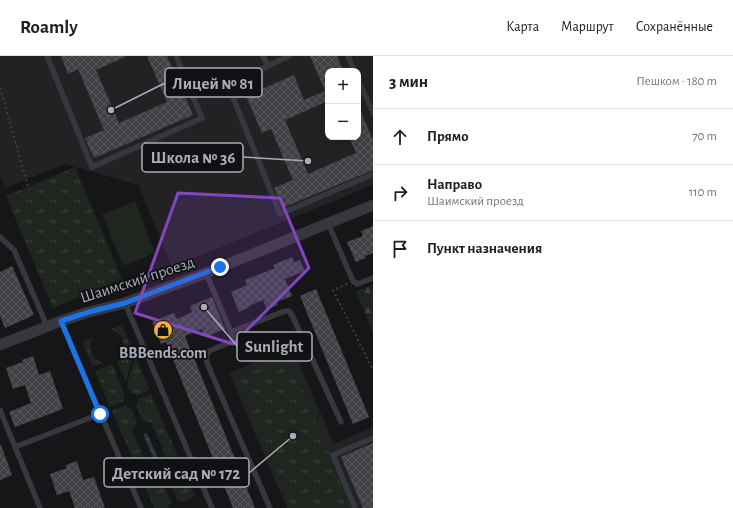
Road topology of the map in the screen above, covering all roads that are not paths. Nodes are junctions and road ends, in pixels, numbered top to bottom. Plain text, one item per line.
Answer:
1 (47, 56) edge
2 (176, 56) edge
3 (264, 56) edge
4 (289, 56) edge
5 (348, 56) edge
6 (268, 66) junction
7 (353, 68) edge
8 (361, 86) edge
9 (373, 113) edge
10 (373, 174) edge
11 (373, 205) edge
12 (328, 223) junction
13 (0, 237) edge
14 (206, 273) junction
15 (373, 278) edge
16 (125, 303) junction
17 (61, 321) junction
18 (46, 326) junction
19 (231, 332) junction
20 (0, 345) edge
21 (0, 410) edge
22 (100, 414) junction
23 (341, 422) dead end
24 (373, 438) edge
25 (15, 447) junction
26 (40, 508) edge
27 (141, 508) edge
28 (212, 508) edge
29 (270, 508) edge
30 (355, 508) edge

1 - 2 lane
3 - 6 lane
4 - 6 lane
5 - 7 lane
6 - 10 lane
8 - 9 lane
11 - 12 street, Шаимский проезд
12 - 14 street, Шаимский проезд
12 - 15 lane
13 - 18 lane
14 - 16 street, Шаимский проезд
14 - 19 lane
16 - 17 street, Шаимский проезд
16 - 28 lane
17 - 18 street, Шаимский проезд
17 - 22 lane
18 - 20 street, Шаимский проезд
19 - 23 lane
19 - 29 lane
21 - 25 lane
22 - 25 lane
22 - 27 lane
24 - 30 lane
25 - 26 lane

